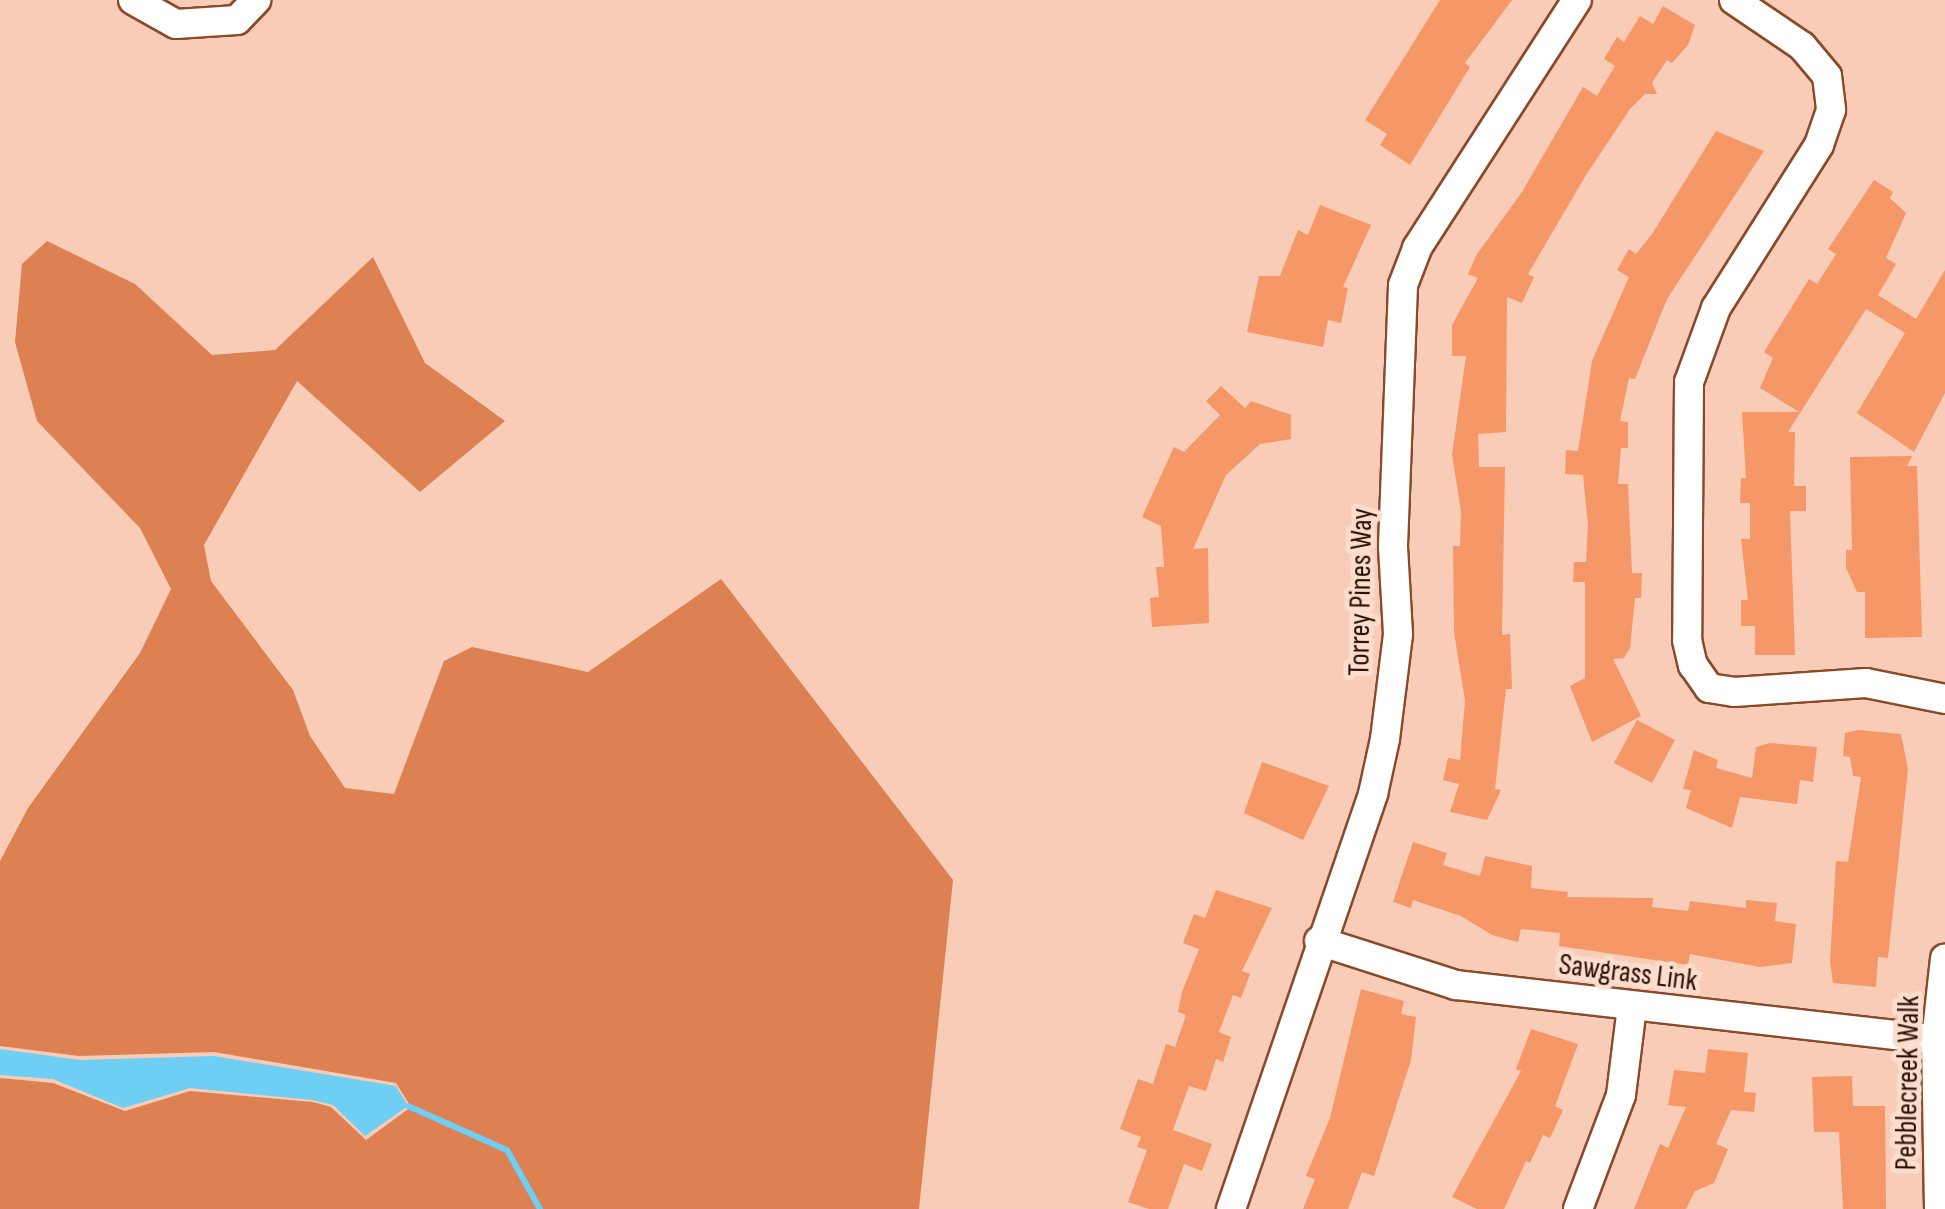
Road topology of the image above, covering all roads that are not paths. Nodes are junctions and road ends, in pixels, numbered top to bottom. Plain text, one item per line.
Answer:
1 (133, 0) edge
2 (256, 0) edge
3 (1578, 0) edge
4 (1734, 0) edge
5 (1945, 700) edge
6 (1318, 940) junction
7 (1945, 958) edge
8 (1632, 1008) junction
9 (1936, 1040) junction
10 (1231, 1209) edge
11 (1578, 1209) edge
12 (1938, 1209) edge

1 - 2 street
3 - 6 street, Torrey Pines Way
4 - 5 street
6 - 8 street, Sawgrass Link
6 - 10 street, Torrey Pines Way
7 - 9 street, Pebblecreek Walk
8 - 9 street, Sawgrass Link
8 - 11 street
9 - 12 street, Pebblecreek Walk

